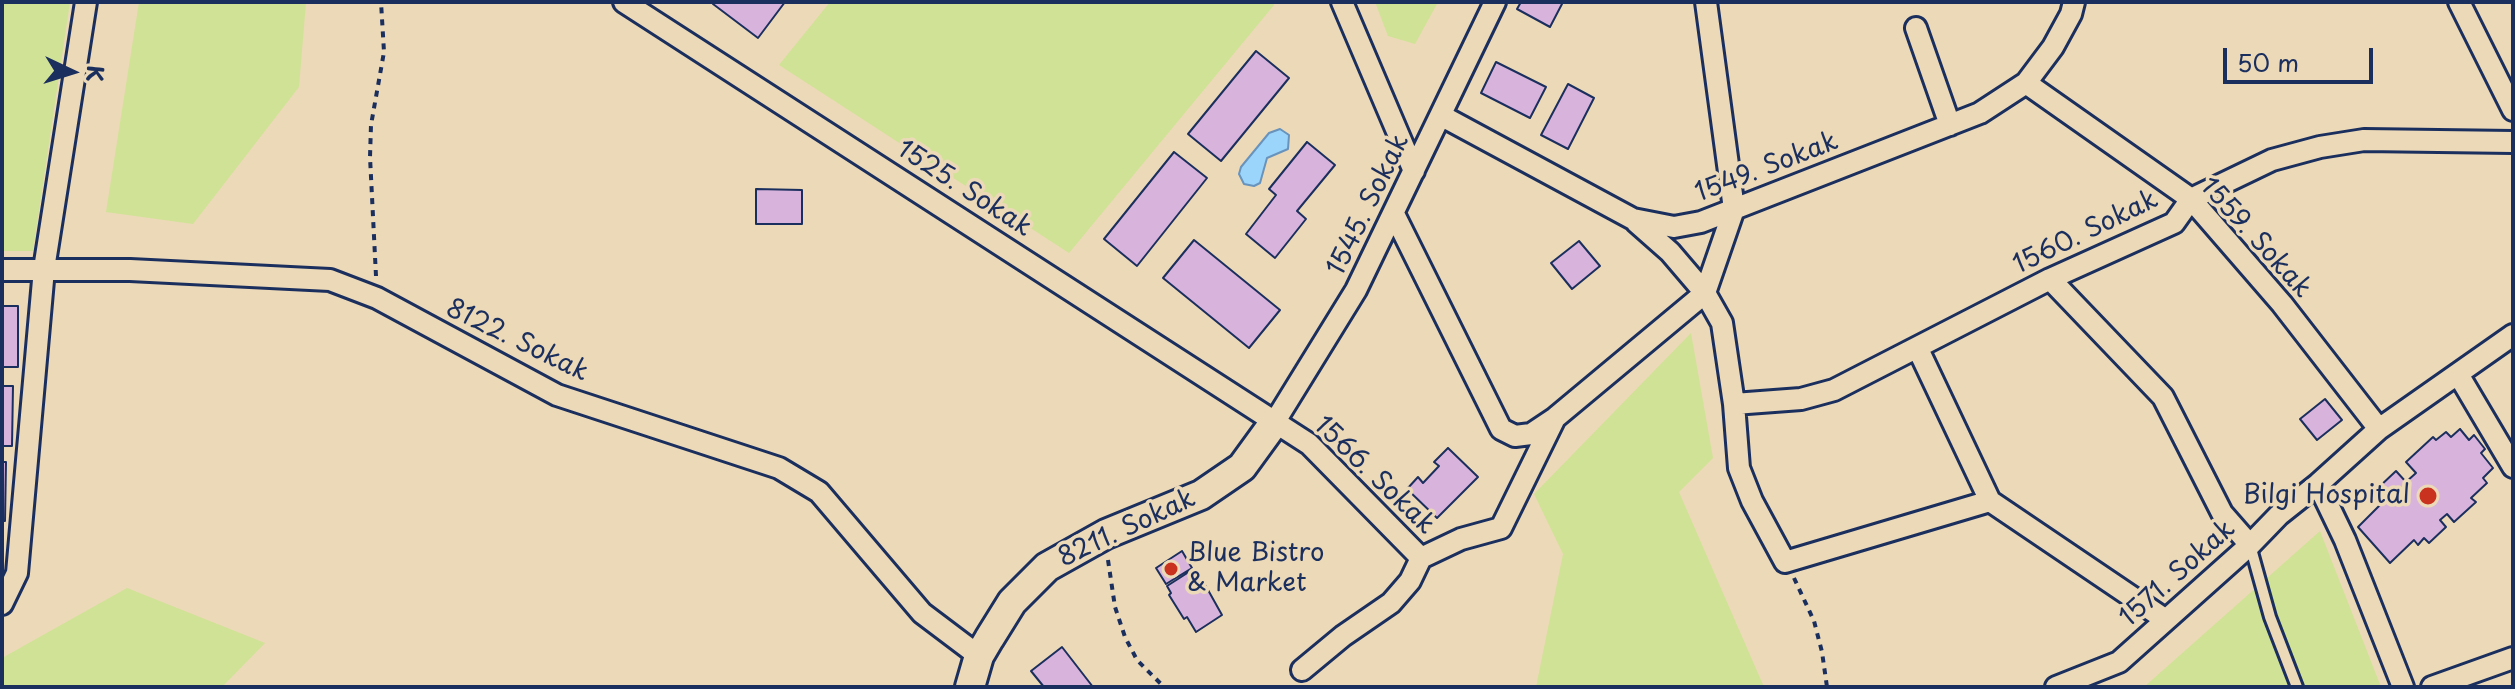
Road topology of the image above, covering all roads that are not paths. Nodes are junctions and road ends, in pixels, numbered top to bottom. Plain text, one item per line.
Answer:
1 (86, 2) edge
2 (624, 2) edge
3 (1342, 2) edge
4 (1495, 2) edge
5 (1706, 2) edge
6 (2074, 2) edge
7 (2459, 2) edge
8 (1916, 28) dead end
9 (2026, 83) junction
10 (2513, 110) edge
11 (1442, 116) junction
12 (1950, 125) junction
13 (2513, 142) edge
14 (1414, 171) junction
15 (2191, 199) junction
16 (1734, 209) junction
17 (1394, 214) junction
18 (1633, 219) junction
19 (44, 269) junction
20 (2, 270) edge
21 (2050, 279) junction
22 (1705, 293) junction
23 (2513, 335) edge
24 (1918, 349) junction
25 (2458, 374) junction
26 (1734, 404) junction
27 (1555, 418) junction
28 (1274, 423) junction
29 (2379, 429) junction
30 (2513, 467) edge
31 (2318, 484) junction
32 (1990, 501) junction
33 (2250, 545) junction
34 (1421, 558) junction
35 (3, 603) edge
36 (2166, 620) junction
37 (979, 656) junction
38 (2513, 658) edge
39 (1302, 670) dead end
40 (970, 687) edge
41 (2056, 687) edge
42 (2297, 687) edge
43 (2403, 687) edge
44 (2432, 687) edge

1 - 19 street
2 - 28 street, 1525. Sokak
3 - 14 street
4 - 11 street, 1545. Sokak
5 - 16 street
6 - 9 street, 1549. Sokak
7 - 10 street
8 - 12 street
9 - 12 street, 1549. Sokak
9 - 15 street, 1559. Sokak
11 - 14 street, 1545. Sokak
11 - 18 street, 1549. Sokak
12 - 16 street, 1549. Sokak
13 - 15 street, 1560. Sokak
14 - 17 street, 1545. Sokak
15 - 21 street, 1560. Sokak
15 - 29 street, 1559. Sokak
16 - 18 street, 1549. Sokak
16 - 22 street
17 - 27 street
17 - 28 street, 1545. Sokak
18 - 22 street
19 - 20 street, 8122. Sokak
19 - 35 street
19 - 37 street, 8122. Sokak
21 - 24 street, 1560. Sokak
21 - 33 street
22 - 26 street
22 - 27 street
23 - 25 street, 1571. Sokak
24 - 26 street, 1560. Sokak
24 - 32 street
25 - 29 street, 1571. Sokak
25 - 30 street
26 - 32 street
27 - 34 street, 1566. Sokak
28 - 34 street, 1566. Sokak
28 - 37 street, 8211. Sokak
29 - 31 street, 1571. Sokak
31 - 33 street, 1571. Sokak
31 - 43 street
32 - 36 street
33 - 36 street, 1571. Sokak
33 - 42 lane
34 - 39 street
36 - 41 street, 1571. Sokak
37 - 40 street, 8211. Sokak
38 - 44 street

